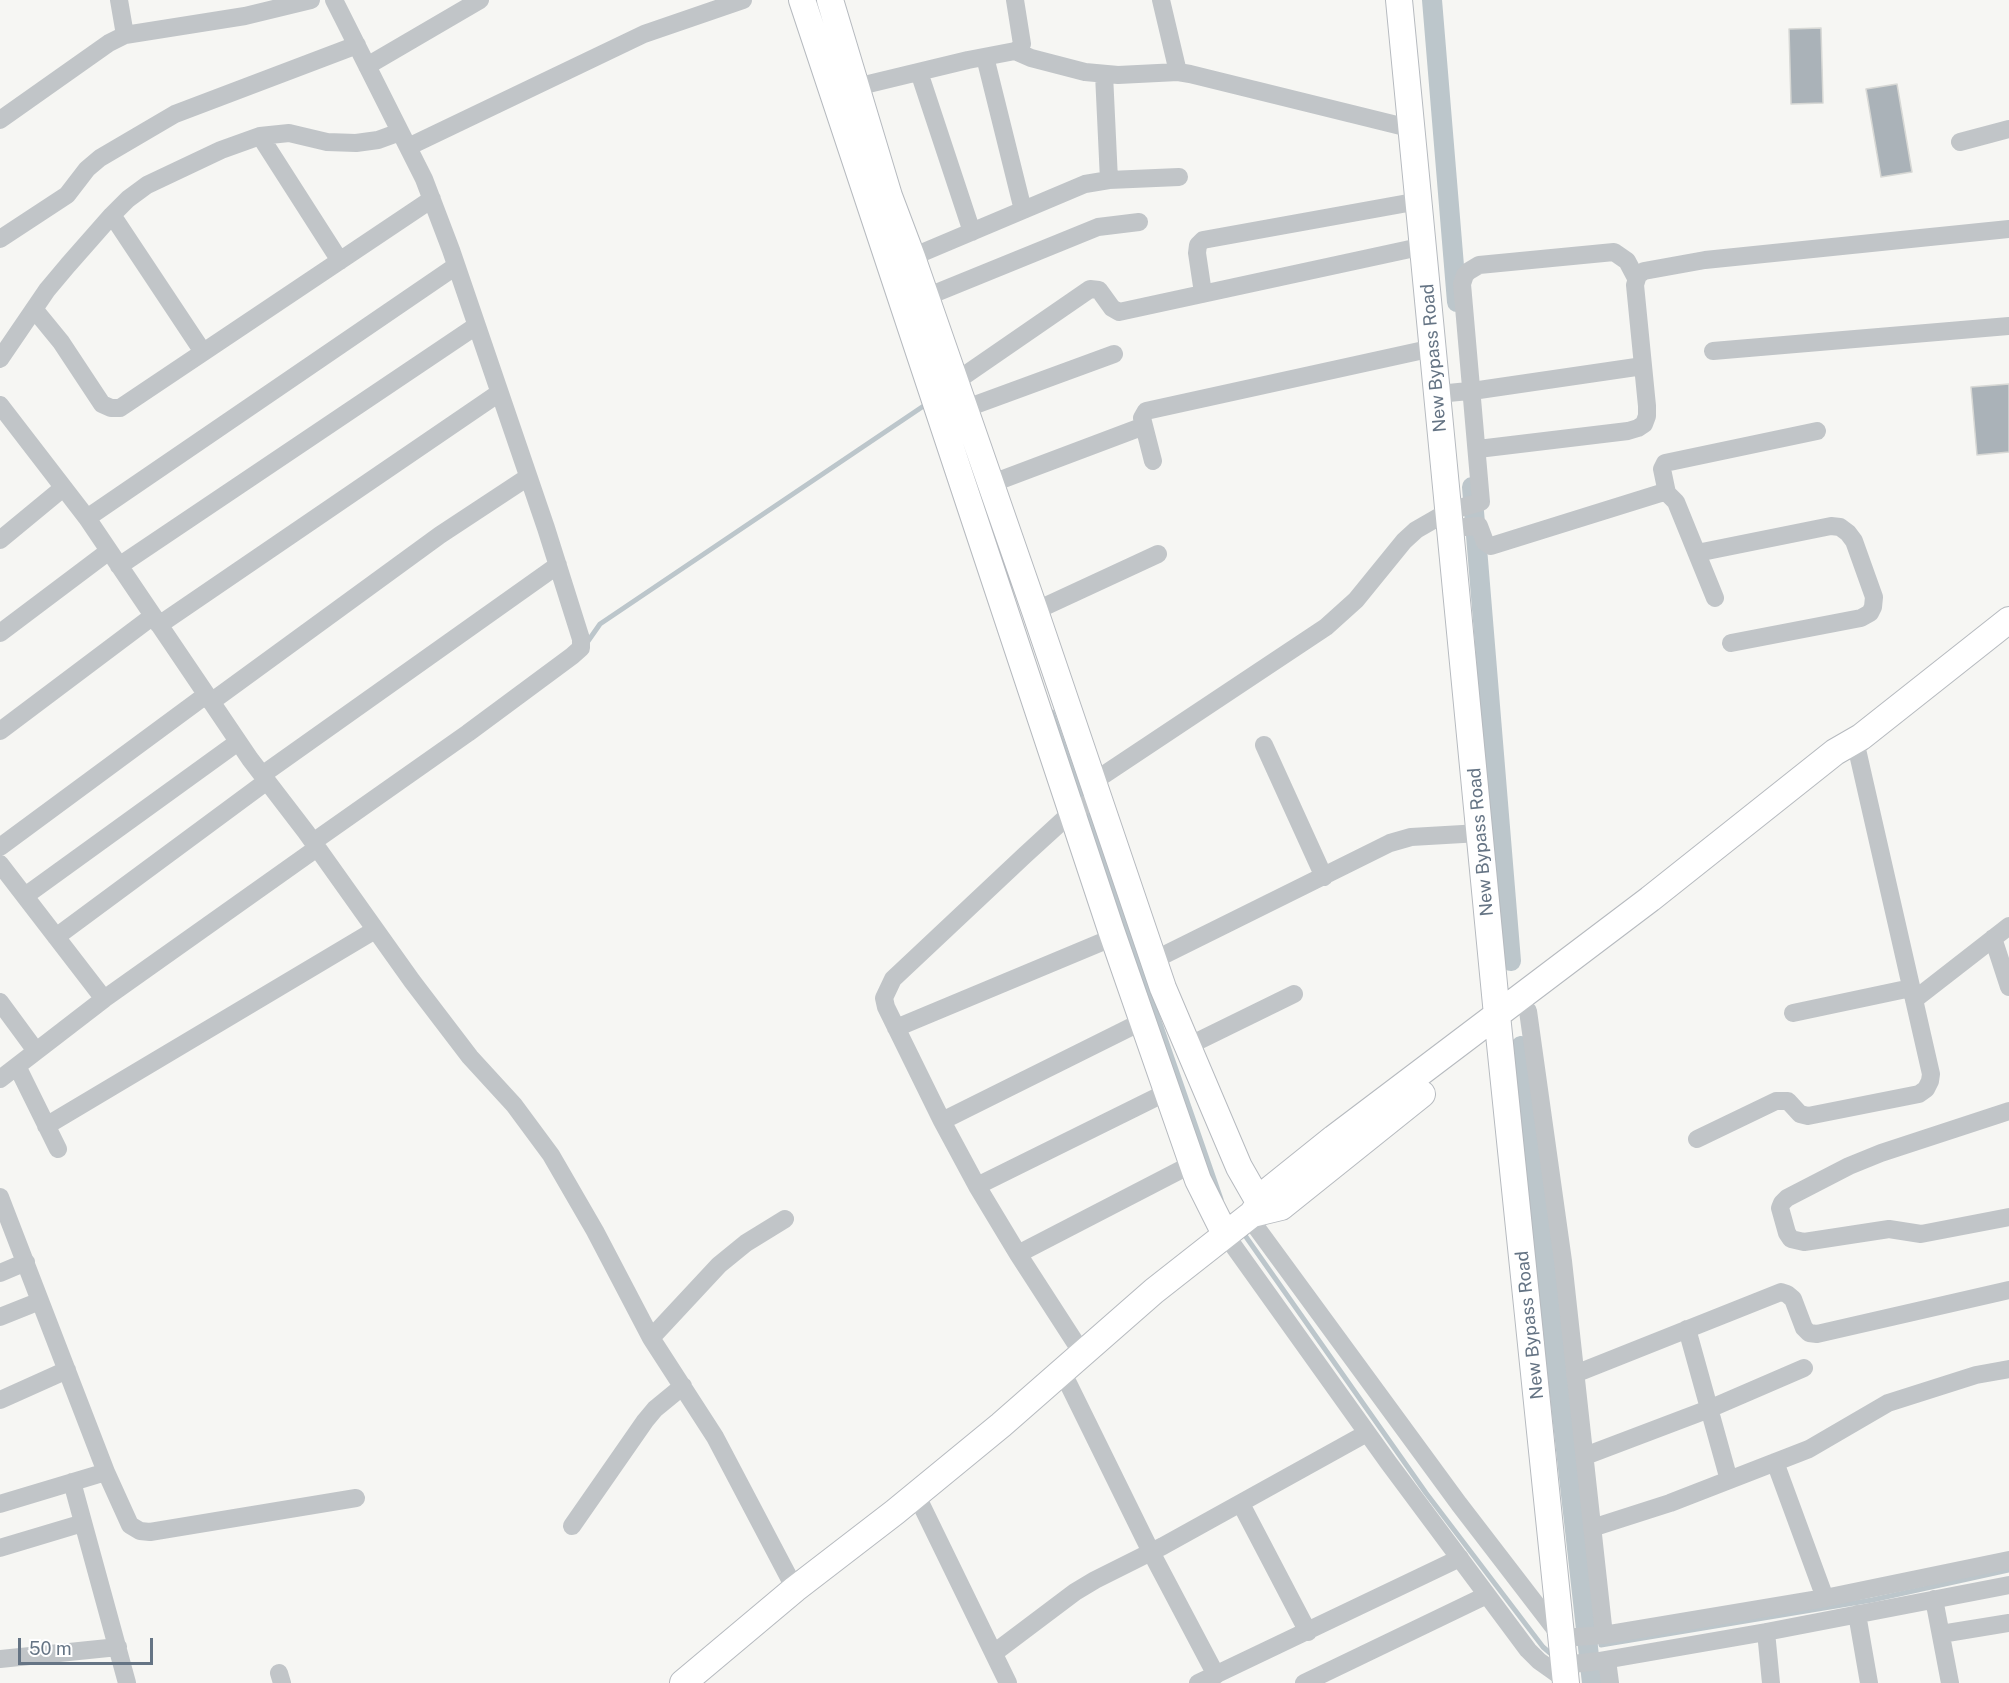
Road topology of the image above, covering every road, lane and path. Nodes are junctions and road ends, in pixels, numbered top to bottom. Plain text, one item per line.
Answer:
1 (119, 0) edge
2 (311, 0) edge
3 (334, 0) edge
4 (480, 0) edge
5 (743, 0) edge
6 (802, 0) edge
7 (1015, 0) edge
8 (1161, 0) edge
9 (1400, 0) edge
10 (836, 1) edge
11 (125, 35) junction
12 (357, 45) junction
13 (1015, 51) junction
14 (984, 57) junction
15 (367, 66) junction
16 (919, 72) junction
17 (1178, 72) junction
18 (1104, 74) junction
19 (856, 87) junction
20 (0, 120) edge
21 (1413, 129) junction
22 (2009, 129) edge
23 (260, 136) junction
24 (404, 140) junction
25 (1960, 142) dead end
26 (1179, 177) dead end
27 (1109, 180) junction
28 (432, 200) junction
29 (1419, 201) junction
30 (1023, 210) junction
31 (112, 215) junction
32 (1139, 222) dead end
33 (2009, 229) edge
34 (972, 232) junction
35 (0, 239) edge
36 (1424, 246) junction
37 (912, 257) junction
38 (340, 261) junction
39 (456, 266) junction
40 (1636, 278) junction
41 (1203, 293) junction
42 (926, 297) junction
43 (34, 309) junction
44 (476, 326) junction
45 (2009, 326) edge
46 (1433, 348) junction
47 (1713, 351) dead end
48 (203, 352) junction
49 (1114, 354) dead end
50 (0, 359) edge
51 (1643, 366) junction
52 (955, 382) junction
53 (1458, 392) junction
54 (499, 393) junction
55 (0, 405) edge
56 (964, 410) junction
57 (1144, 426) junction
58 (7, 430) edge
59 (1817, 431) dead end
60 (1478, 449) junction
61 (1153, 461) dead end
62 (528, 477) junction
63 (990, 484) junction
64 (63, 488) junction
65 (1667, 493) junction
66 (1464, 517) junction
67 (87, 518) junction
68 (0, 540) edge
69 (109, 551) junction
70 (1697, 553) junction
71 (1158, 554) dead end
72 (119, 566) junction
73 (558, 566) junction
74 (1715, 598) dead end
75 (1035, 611) junction
76 (156, 620) junction
77 (2009, 620) edge
78 (0, 633) edge
79 (1731, 643) dead end
80 (208, 699) junction
81 (0, 731) edge
82 (1859, 741) junction
83 (238, 742) junction
84 (1264, 745) dead end
85 (264, 778) junction
86 (1086, 801) junction
87 (1480, 833) junction
88 (315, 845) junction
89 (0, 847) edge
90 (0, 864) edge
91 (1324, 877) junction
92 (25, 896) junction
93 (2009, 926) edge
94 (375, 930) junction
95 (56, 937) junction
96 (1114, 937) junction
97 (1993, 938) junction
98 (1154, 960) junction
99 (2009, 987) edge
100 (1294, 994) dead end
101 (1912, 994) junction
102 (104, 999) junction
103 (0, 1002) edge
104 (1528, 1011) junction
105 (1794, 1013) dead end
106 (1143, 1021) junction
107 (1498, 1024) junction
108 (896, 1028) junction
109 (1188, 1046) junction
110 (36, 1051) junction
111 (17, 1066) junction
112 (0, 1078) edge
113 (1167, 1092) junction
114 (2009, 1111) edge
115 (942, 1122) junction
116 (46, 1126) junction
117 (1697, 1138) dead end
118 (58, 1149) dead end
119 (1192, 1164) junction
120 (977, 1186) junction
121 (0, 1197) edge
122 (1253, 1211) junction
123 (2009, 1217) edge
124 (785, 1219) dead end
125 (1225, 1234) junction
126 (1018, 1254) junction
127 (26, 1262) junction
128 (0, 1273) edge
129 (2009, 1290) edge
130 (40, 1301) junction
131 (0, 1317) edge
132 (1687, 1329) junction
133 (651, 1338) junction
134 (1082, 1353) junction
135 (1804, 1368) dead end
136 (2009, 1369) edge
137 (67, 1370) junction
138 (1062, 1371) junction
139 (1575, 1374) junction
140 (683, 1386) junction
141 (0, 1400) edge
142 (1708, 1409) junction
143 (1367, 1433) junction
144 (1585, 1456) junction
145 (1775, 1462) junction
146 (106, 1472) junction
147 (1729, 1480) junction
148 (72, 1482) junction
149 (916, 1494) junction
150 (356, 1498) dead end
151 (0, 1504) edge
152 (1241, 1504) junction
153 (83, 1523) junction
154 (572, 1526) dead end
155 (1592, 1528) junction
156 (0, 1548) edge
157 (1151, 1552) junction
158 (1460, 1558) junction
159 (2009, 1560) edge
160 (2009, 1585) edge
161 (795, 1589) junction
162 (1487, 1595) junction
163 (1825, 1598) junction
164 (1934, 1599) junction
165 (1857, 1614) junction
166 (2009, 1623) edge
167 (1308, 1632) junction
168 (1766, 1632) junction
169 (1941, 1634) junction
170 (1586, 1637) junction
171 (117, 1647) junction
172 (994, 1653) junction
173 (0, 1659) edge
174 (1581, 1669) edge
175 (1216, 1675) junction
176 (693, 1680) edge
177 (128, 1683) edge
178 (1008, 1683) edge
179 (1198, 1683) edge
180 (1304, 1683) edge
181 (1610, 1683) edge
182 (1771, 1683) edge
183 (1869, 1683) edge
184 (1950, 1683) edge

1 - 11 street
2 - 11 street
3 - 12 street
4 - 15 street
5 - 24 street
6 - 86 street
7 - 13 street
8 - 17 street
9 - 21 street, New Bypass Road
10 - 19 street
11 - 20 street
12 - 15 street
12 - 35 street
13 - 14 street
13 - 18 street
14 - 16 street
14 - 30 street
15 - 24 street
16 - 19 street
16 - 34 street
17 - 18 street
17 - 21 street
18 - 27 street
19 - 37 street
21 - 29 street, New Bypass Road
22 - 25 street
23 - 24 street
23 - 31 street
23 - 38 street
24 - 28 street
26 - 27 street
27 - 30 street
28 - 38 street
28 - 39 street
29 - 36 street, New Bypass Road
29 - 41 street
30 - 34 street
31 - 43 street
31 - 48 street
32 - 42 street
33 - 40 street
34 - 37 street
36 - 41 street
36 - 46 street, New Bypass Road
37 - 42 street
38 - 48 street
39 - 44 street
39 - 67 street
40 - 51 street
40 - 53 street
41 - 52 street
42 - 52 street
43 - 48 street
43 - 50 street
44 - 54 street
44 - 72 street
45 - 47 street
46 - 53 street, New Bypass Road
46 - 57 street
49 - 56 street
51 - 53 street
51 - 60 street
52 - 56 street
53 - 60 street
53 - 66 street, New Bypass Road
54 - 62 street
54 - 76 street
55 - 58 street
56 - 63 street
57 - 61 street
57 - 63 street
58 - 64 street
59 - 65 street
60 - 66 street
62 - 73 street
62 - 80 street
63 - 75 street
64 - 67 street
64 - 68 street
65 - 66 street
65 - 70 street
66 - 86 street
66 - 87 street, New Bypass Road
67 - 69 street
69 - 72 street
69 - 78 street
70 - 74 street
70 - 79 street
71 - 75 street
72 - 76 street
73 - 85 street
73 - 88 street
75 - 86 street
76 - 80 street
76 - 81 street
77 - 82 street
80 - 83 street
80 - 89 street
82 - 101 street
82 - 104 street
82 - 107 street
83 - 85 street
83 - 92 street
84 - 91 street
85 - 88 street
85 - 95 street
86 - 96 street
86 - 98 street
86 - 108 street
87 - 91 street
87 - 107 street, New Bypass Road
88 - 94 street
88 - 102 street
90 - 92 street
91 - 98 street
92 - 95 street
93 - 97 street
94 - 116 street
94 - 133 street
95 - 102 street
96 - 106 street
96 - 108 street
97 - 99 street
97 - 101 street
98 - 109 street
100 - 109 street
101 - 105 street
101 - 117 street
102 - 110 street
103 - 110 street
104 - 107 street
104 - 139 street
106 - 113 street
106 - 115 street
107 - 122 street
107 - 170 street, New Bypass Road
108 - 115 street
109 - 122 street
110 - 111 street
111 - 112 street
111 - 116 street
113 - 119 street
113 - 120 street
114 - 123 street
115 - 120 street
116 - 118 street
119 - 125 street
119 - 126 street
120 - 126 street
121 - 127 street
122 - 125 street
122 - 170 street
124 - 133 street
125 - 134 street
125 - 143 street
126 - 134 street
127 - 128 street
127 - 130 street
129 - 132 street
130 - 131 street
130 - 137 street
132 - 139 street
132 - 142 street
133 - 140 street
134 - 138 street
135 - 142 street
136 - 145 street
137 - 141 street
137 - 146 street
138 - 149 street
138 - 157 street
139 - 144 street
140 - 154 street
140 - 161 street
142 - 144 street
142 - 147 street
143 - 152 street
143 - 158 street
144 - 155 street
145 - 147 street
145 - 163 street
146 - 148 street
146 - 150 street
147 - 155 street
148 - 151 street
148 - 153 street
149 - 161 street
149 - 172 street
152 - 157 street
152 - 167 street
153 - 156 street
153 - 171 street
155 - 170 street
157 - 172 street
157 - 175 street
158 - 162 street
158 - 167 street
159 - 163 street
160 - 164 street
161 - 176 street
162 - 174 street
162 - 180 street
163 - 170 street
164 - 165 street
164 - 169 street
165 - 168 street
165 - 183 street
166 - 169 street
167 - 175 street
168 - 174 street
168 - 182 street
169 - 184 street
170 - 174 street, New Bypass Road
171 - 173 street
171 - 177 street
172 - 178 street
174 - 181 street
175 - 179 street

